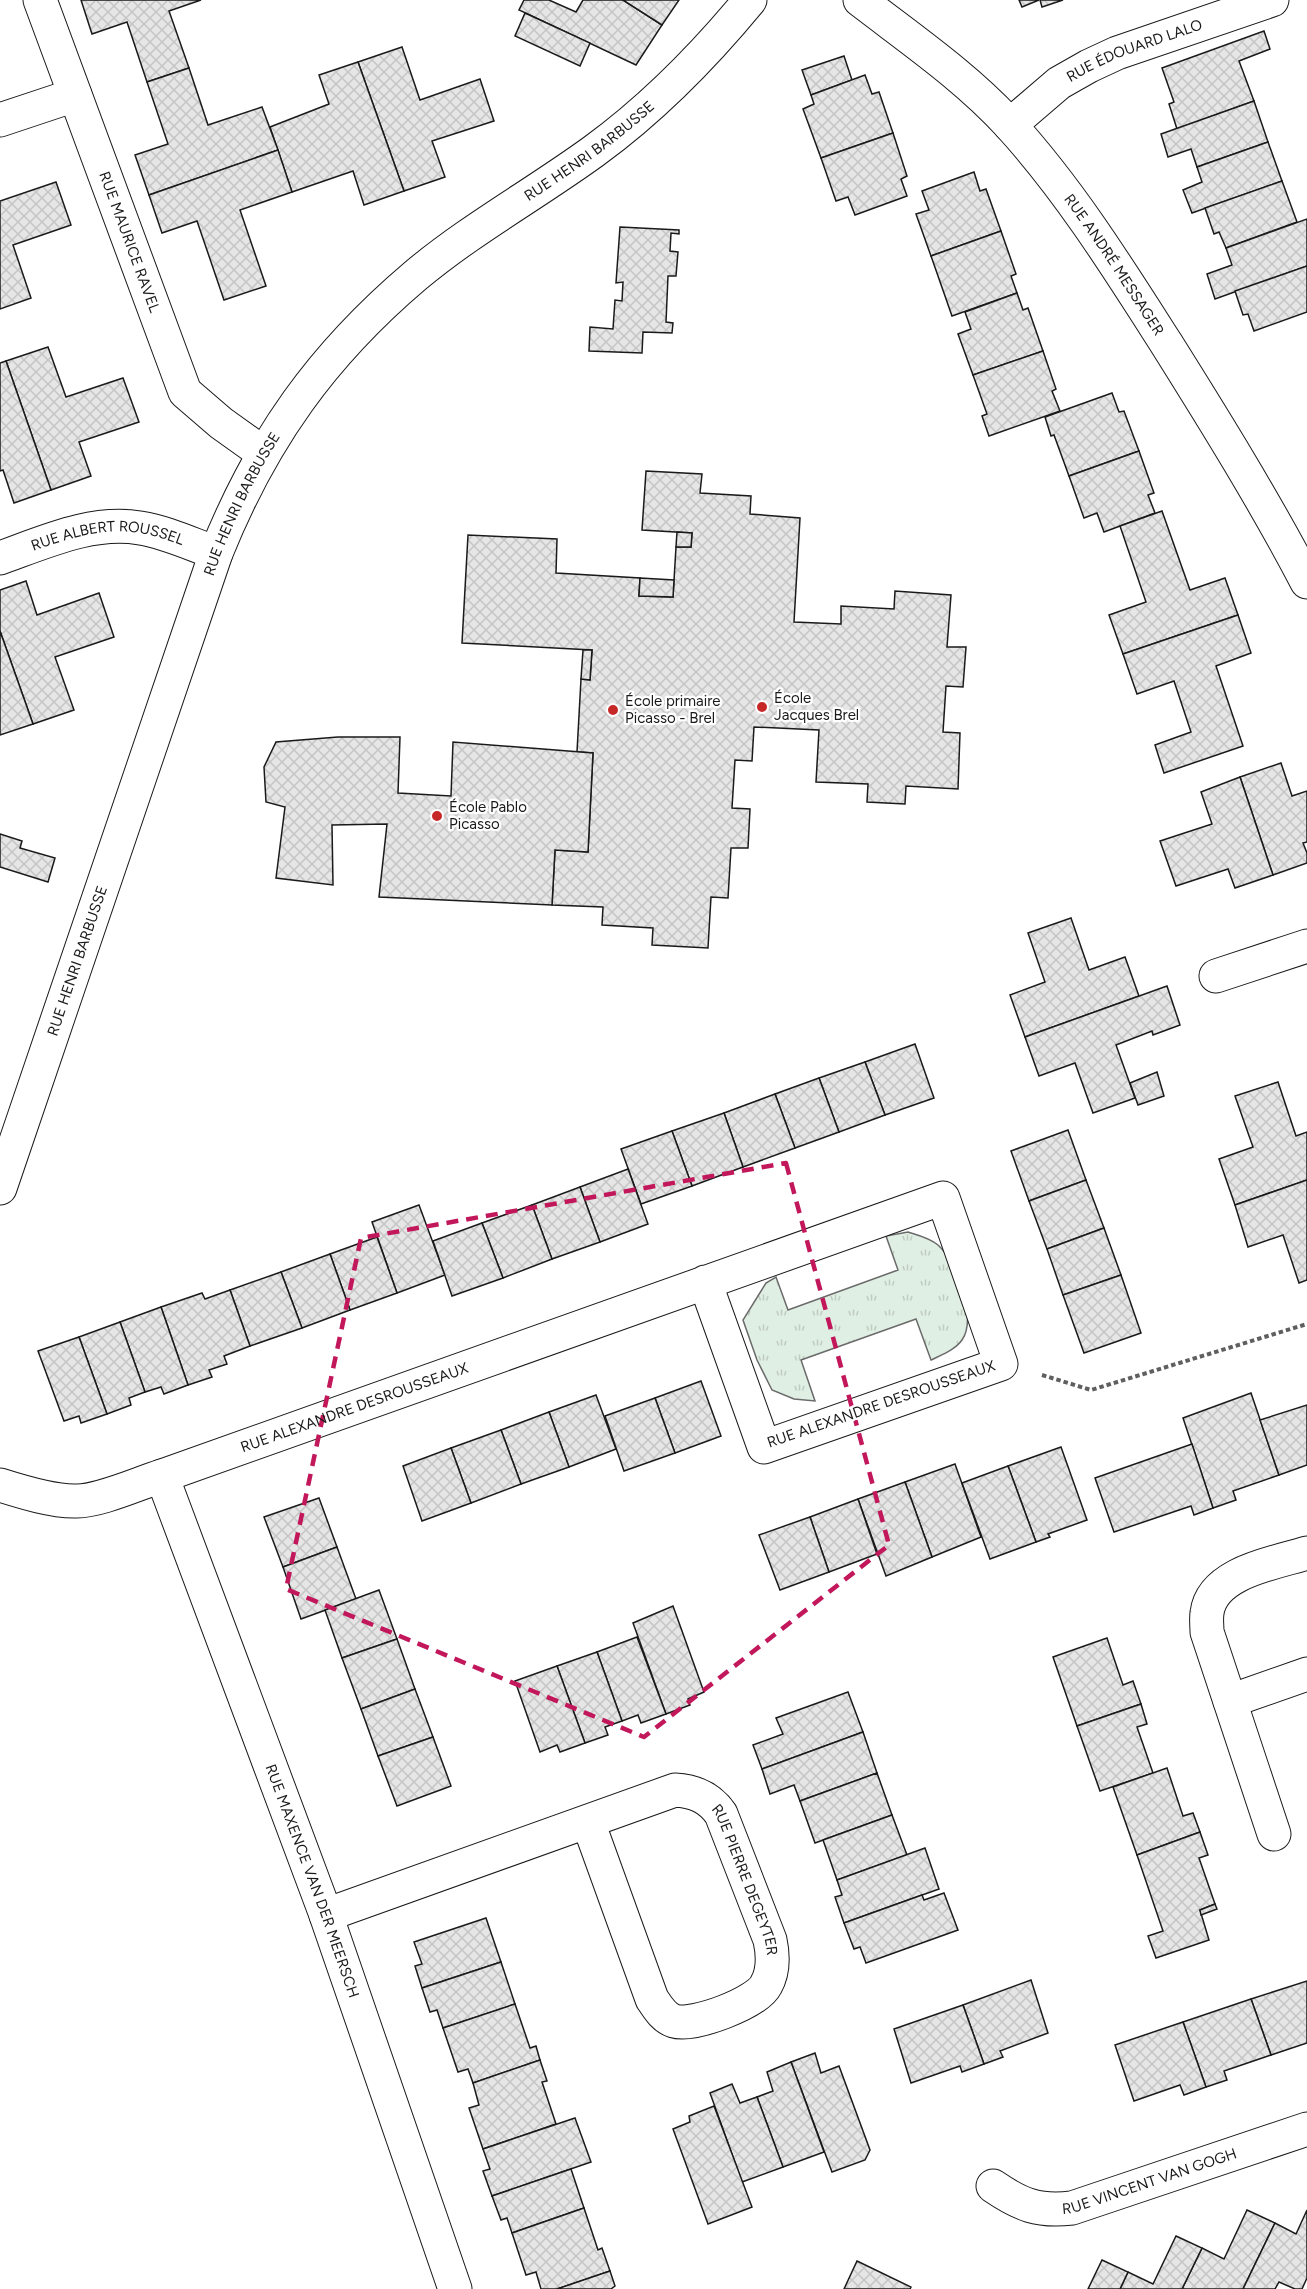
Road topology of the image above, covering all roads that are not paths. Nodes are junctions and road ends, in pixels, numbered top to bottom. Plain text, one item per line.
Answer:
1 (40, 0) edge
2 (750, 0) edge
3 (860, 0) edge
4 (1272, 0) edge
5 (75, 94) junction
6 (0, 120) edge
7 (1010, 125) junction
8 (263, 453) junction
9 (216, 553) junction
10 (0, 558) edge
11 (1307, 582) edge
12 (1307, 946) edge
13 (1216, 976) dead end
14 (0, 1188) edge
15 (705, 1282) junction
16 (162, 1476) junction
17 (0, 1485) edge
18 (1307, 1553) edge
19 (1307, 1674) edge
20 (1230, 1701) junction
21 (588, 1822) junction
22 (1274, 1834) dead end
23 (326, 1915) junction
24 (1307, 2129) edge
25 (993, 2186) dead end
26 (455, 2289) edge

1 - 5 street, RUE MAURICE RAVEL
2 - 8 street, RUE HENRI BARBUSSE
3 - 7 street, RUE ANDRÉ MESSAGER
4 - 7 street, RUE ÉDOUARD LALO
5 - 6 street
5 - 8 street, RUE MAURICE RAVEL
7 - 11 street, RUE ANDRÉ MESSAGER
8 - 9 street, RUE HENRI BARBUSSE
9 - 10 street, RUE ALBERT ROUSSEL
9 - 14 street, RUE HENRI BARBUSSE
12 - 13 street
15 - 15 street, RUE ALEXANDRE DESROUSSEAUX
15 - 16 street, RUE ALEXANDRE DESROUSSEAUX
16 - 17 street, RUE ALEXANDRE DESROUSSEAUX
16 - 23 street, RUE MAXENCE VAN DER MEERSCH
18 - 20 street
19 - 20 street
20 - 22 street
21 - 21 street, RUE PIERRE DEGEYTER
21 - 23 street, RUE PIERRE DEGEYTER
23 - 26 street, RUE MAXENCE VAN DER MEERSCH
24 - 25 street, RUE VINCENT VAN GOGH

